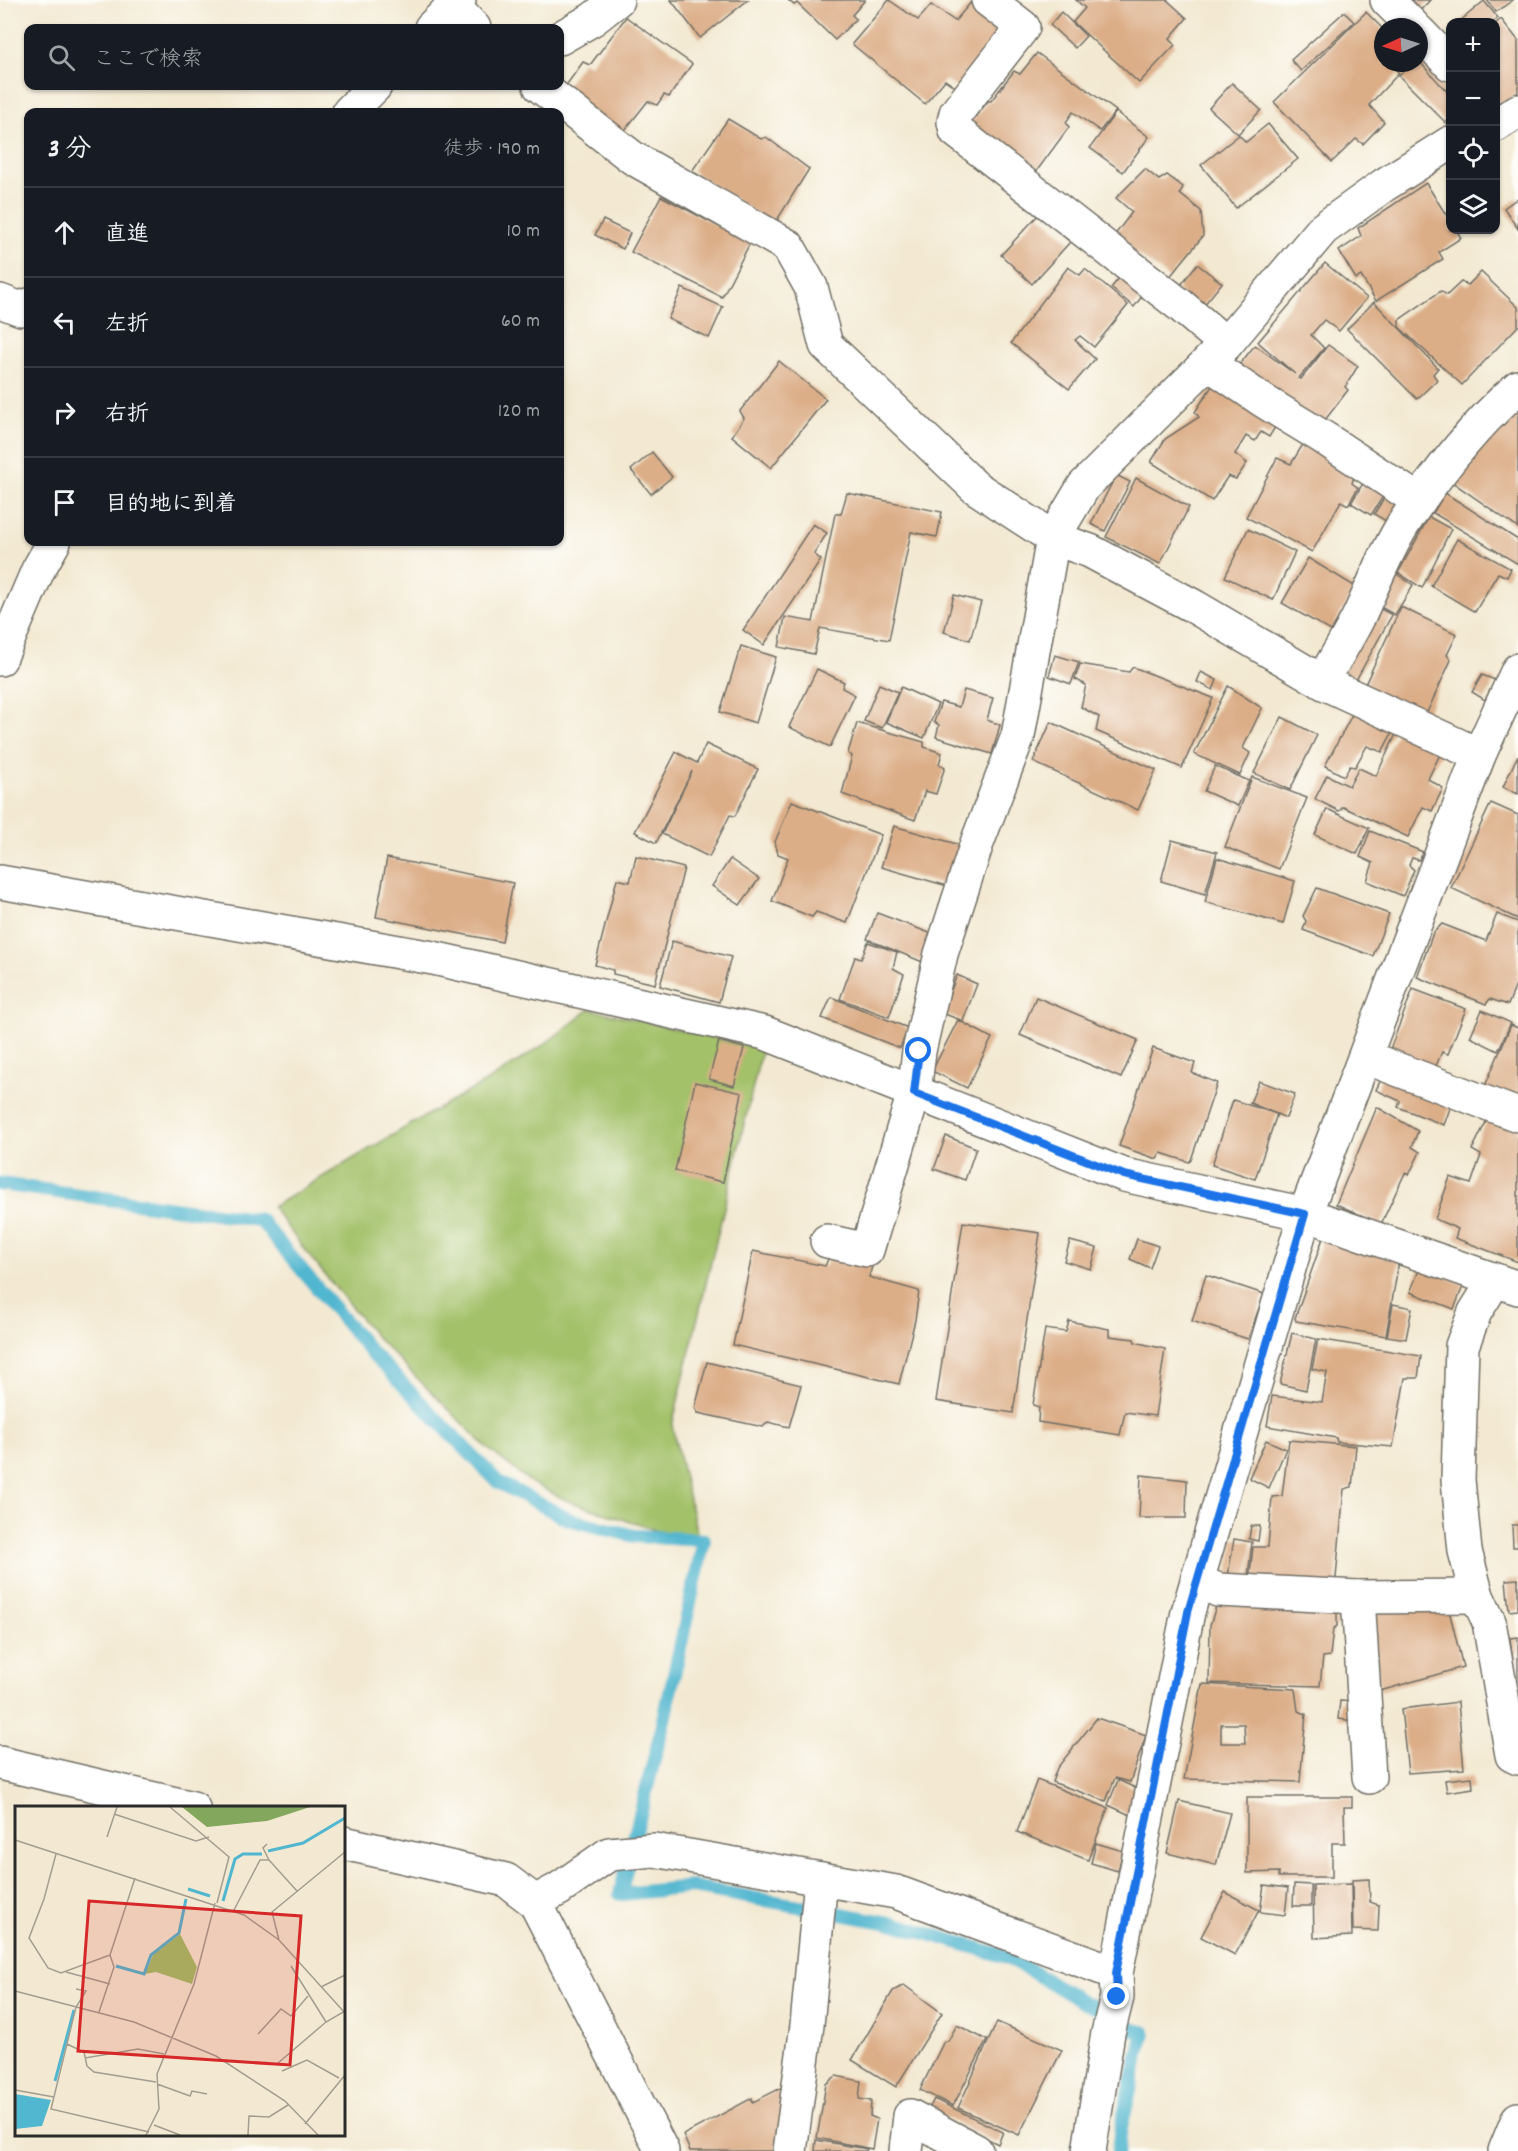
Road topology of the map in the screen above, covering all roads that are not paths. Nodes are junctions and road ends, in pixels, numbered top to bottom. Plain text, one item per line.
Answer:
1 (617, 0) edge
2 (988, 0) edge
3 (1387, 0) edge
4 (1405, 18) edge
5 (564, 36) edge
6 (1428, 41) edge
7 (1446, 60) edge
8 (371, 90) edge
9 (545, 90) edge
10 (353, 108) edge
11 (1446, 146) edge
12 (0, 301) edge
13 (24, 307) edge
14 (1217, 353) junction
15 (1518, 387) edge
16 (1419, 501) junction
17 (1053, 538) junction
18 (52, 546) edge
19 (0, 659) edge
20 (1518, 670) edge
21 (1322, 681) junction
22 (1479, 755) junction
23 (0, 882) edge
24 (1365, 1058) junction
25 (914, 1093) junction
26 (1518, 1115) edge
27 (1305, 1214) junction
28 (827, 1241) dead end
29 (1507, 1284) edge
30 (1197, 1581) junction
31 (1477, 1596) junction
32 (1358, 1597) junction
33 (1518, 1758) edge
34 (0, 1763) edge
35 (1369, 1777) dead end
36 (184, 1806) edge
37 (345, 1843) edge
38 (821, 1879) junction
39 (535, 1902) junction
40 (1116, 1985) junction
41 (1518, 2118) edge
42 (662, 2151) edge
43 (790, 2151) edge
44 (906, 2151) edge
45 (976, 2151) edge
46 (1089, 2151) edge
47 (1506, 2151) edge

1 - 5 street
2 - 14 street
3 - 4 street
6 - 7 street
8 - 10 street
9 - 17 street
11 - 14 street
12 - 13 street
14 - 16 street
14 - 17 street
15 - 16 street
16 - 21 street
17 - 21 street
17 - 25 street
18 - 19 street
20 - 22 street
21 - 22 street
22 - 24 street
23 - 25 street
24 - 26 street
24 - 27 street
25 - 27 street
25 - 28 street
27 - 29 street
27 - 30 street
29 - 31 street
30 - 32 street
30 - 40 street
31 - 32 street
31 - 33 street
32 - 35 street
34 - 36 street
37 - 39 street
38 - 39 street
38 - 40 street
38 - 43 street
39 - 42 street
40 - 46 street
41 - 47 street
44 - 45 street

